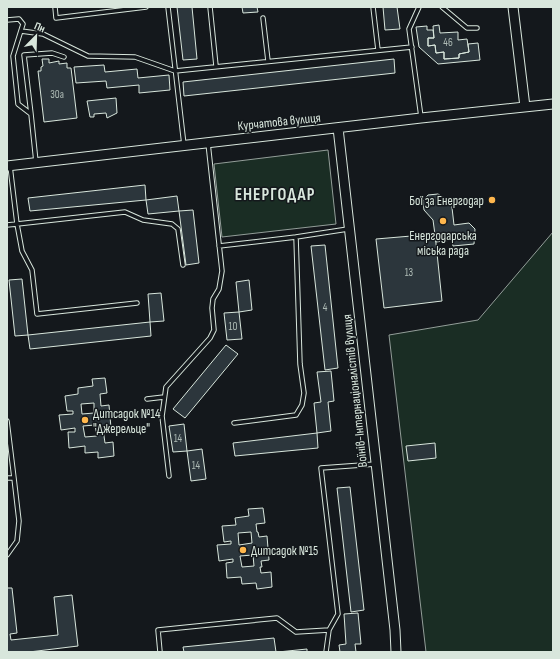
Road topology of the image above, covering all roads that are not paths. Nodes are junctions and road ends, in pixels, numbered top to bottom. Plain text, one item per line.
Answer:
1 (55, 7) edge
2 (146, 7) edge
3 (168, 7) edge
4 (210, 7) edge
5 (374, 7) edge
6 (419, 7) edge
7 (442, 7) edge
8 (513, 7) edge
9 (263, 18) dead end
10 (7, 20) edge
11 (477, 28) dead end
12 (20, 31) junction
13 (412, 47) junction
14 (378, 50) junction
15 (64, 57) dead end
16 (268, 61) junction
17 (216, 66) junction
18 (175, 71) junction
19 (553, 104) edge
20 (525, 107) junction
21 (31, 114) junction
22 (421, 118) junction
23 (338, 128) junction
24 (208, 142) junction
25 (184, 145) junction
26 (36, 163) junction
27 (8, 166) edge
28 (17, 224) junction
29 (7, 225) edge
30 (350, 229) junction
31 (296, 237) junction
32 (219, 246) junction
33 (183, 265) dead end
34 (138, 303) dead end
35 (164, 397) junction
36 (147, 399) dead end
37 (7, 421) edge
38 (234, 423) dead end
39 (376, 464) junction
40 (170, 476) dead end
41 (7, 478) edge
42 (14, 478) junction
43 (7, 555) edge
44 (329, 630) junction
45 (160, 652) edge
46 (326, 652) edge
47 (396, 652) edge

1 - 2 lane
3 - 18 lane
4 - 17 lane
5 - 14 lane
6 - 13 lane
7 - 11 lane
8 - 20 street
9 - 16 lane
10 - 12 lane
12 - 18 lane
12 - 21 lane
13 - 14 lane
13 - 22 lane
14 - 16 lane
15 - 21 lane
16 - 17 lane
17 - 18 lane
18 - 25 lane
19 - 20 street, Курчатова вулиця
20 - 22 street, Курчатова вулиця
21 - 26 lane
22 - 23 street, Курчатова вулиця
23 - 24 street, Курчатова вулиця
23 - 30 street, Воїнів-Інтернаціоналістів вулиця
24 - 25 street, Курчатова вулиця
24 - 32 lane
25 - 26 street, Курчатова вулиця
26 - 27 street, Курчатова вулиця
27 - 28 lane
28 - 29 lane
28 - 33 lane
28 - 34 lane
30 - 31 lane
30 - 39 street, Воїнів-Інтернаціоналістів вулиця
31 - 32 lane
31 - 38 lane
32 - 35 lane
35 - 36 lane
35 - 40 lane
37 - 42 lane
39 - 44 lane
39 - 47 street, Воїнів-Інтернаціоналістів вулиця
41 - 42 lane
42 - 43 lane
44 - 45 lane
44 - 46 lane

